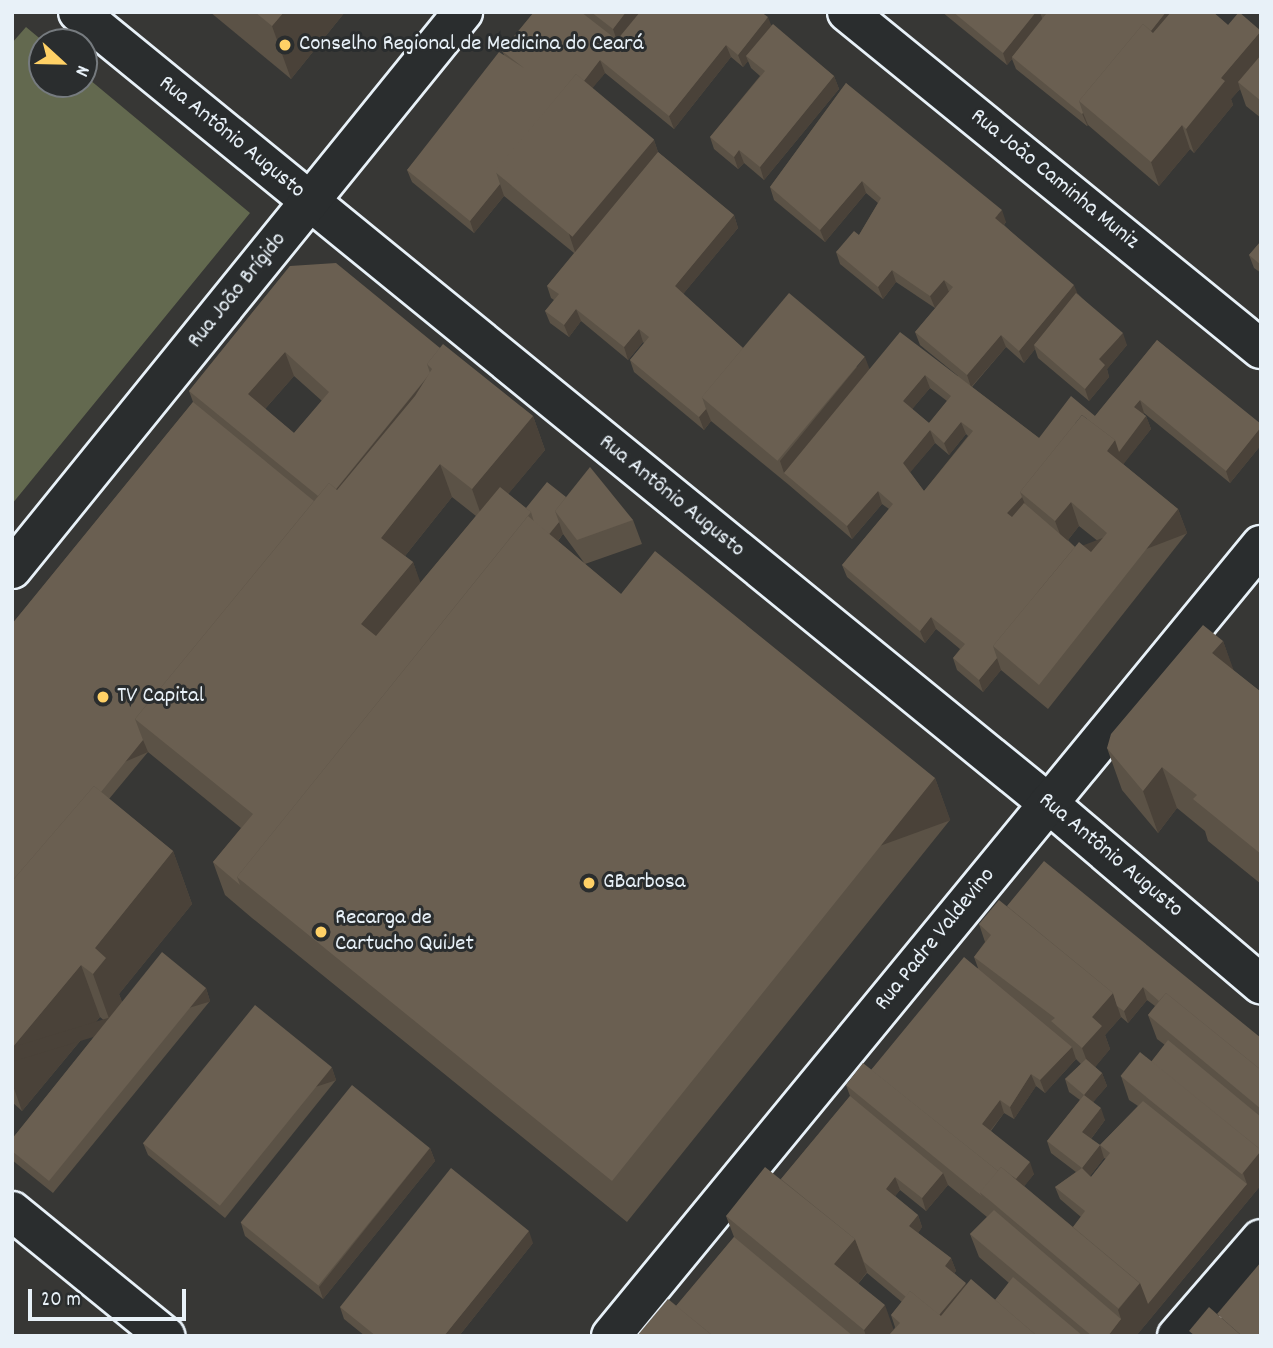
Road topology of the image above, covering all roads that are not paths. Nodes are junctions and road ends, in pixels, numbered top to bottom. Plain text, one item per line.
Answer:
1 (78, 12) edge
2 (463, 12) edge
3 (847, 12) edge
4 (309, 202) junction
5 (1261, 348) edge
6 (1261, 545) edge
7 (12, 569) edge
8 (1048, 803) junction
9 (1261, 984) edge
10 (12, 1211) edge
11 (1261, 1239) edge
12 (164, 1336) edge
13 (611, 1336) edge
14 (1177, 1336) edge

1 - 4 street, Rua Antônio Augusto
2 - 4 street, Rua João Brígido
3 - 5 street, Rua João Caminha Muniz
4 - 7 street, Rua João Brígido
4 - 8 street, Rua Antônio Augusto
6 - 8 street, Rua Padre Valdevino
8 - 9 street, Rua Antônio Augusto
8 - 13 street, Rua Padre Valdevino
10 - 12 street
11 - 14 street

